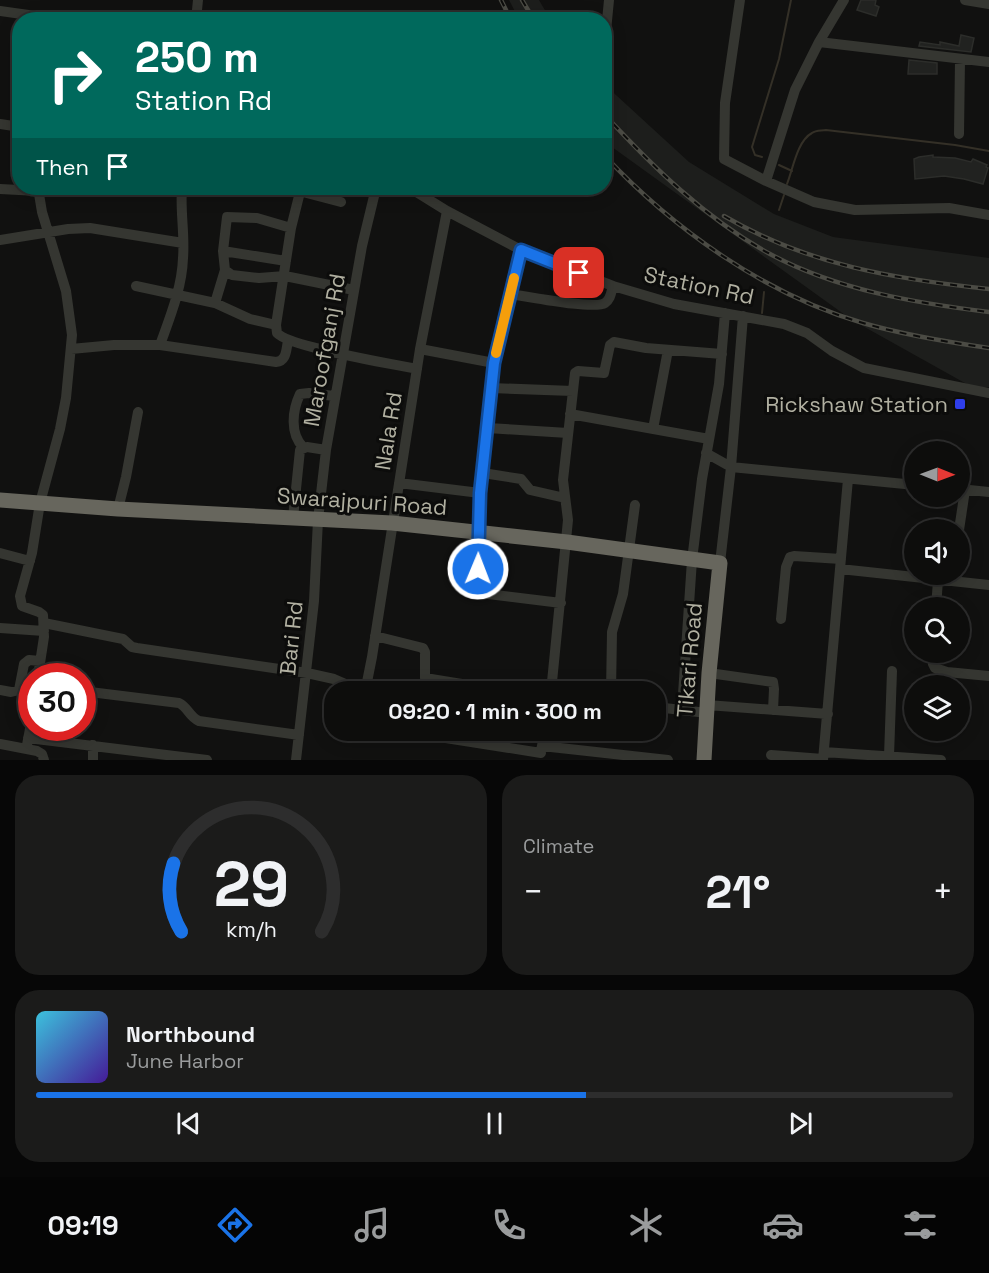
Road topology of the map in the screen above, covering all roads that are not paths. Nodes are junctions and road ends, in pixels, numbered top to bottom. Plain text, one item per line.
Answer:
1 (740, 0) edge
2 (843, 0) edge
3 (965, 0) edge
4 (989, 4) edge
5 (819, 42) junction
6 (960, 60) junction
7 (989, 60) edge
8 (959, 134) dead end
9 (766, 182) junction
10 (39, 195) edge
11 (182, 195) edge
12 (299, 195) edge
13 (319, 195) edge
14 (374, 195) edge
15 (421, 195) edge
16 (341, 202) dead end
17 (447, 211) junction
18 (989, 215) edge
19 (291, 228) junction
20 (49, 234) junction
21 (0, 240) edge
22 (183, 243) junction
23 (521, 250) junction
24 (223, 251) junction
25 (286, 261) junction
26 (225, 270) junction
27 (285, 276) junction
28 (136, 286) dead end
29 (613, 286) junction
30 (354, 290) junction
31 (510, 294) junction
32 (177, 295) junction
33 (215, 303) junction
34 (725, 313) junction
35 (743, 316) junction
36 (276, 325) junction
37 (288, 341) junction
38 (160, 345) junction
39 (71, 349) junction
40 (420, 349) junction
41 (668, 350) junction
42 (342, 354) junction
43 (722, 354) junction
44 (494, 363) junction
45 (417, 369) junction
46 (491, 388) junction
47 (573, 391) junction
48 (989, 393) edge
49 (334, 396) junction
50 (138, 412) dead end
51 (570, 414) junction
52 (488, 428) junction
53 (653, 429) junction
54 (568, 433) junction
55 (709, 439) junction
56 (303, 447) junction
57 (326, 450) junction
58 (706, 453) junction
59 (731, 467) junction
60 (483, 472) junction
61 (848, 479) junction
62 (399, 483) junction
63 (904, 484) edge
64 (970, 491) edge
65 (989, 492) edge
66 (480, 493) junction
67 (565, 498) junction
68 (0, 501) edge
69 (40, 503) junction
70 (635, 505) dead end
71 (118, 509) junction
72 (293, 518) junction
73 (318, 520) junction
74 (392, 523) junction
75 (478, 533) junction
76 (567, 542) junction
77 (628, 550) junction
78 (0, 553) edge
79 (692, 560) junction
80 (30, 561) junction
81 (720, 563) junction
82 (841, 564) junction
83 (904, 574) edge
84 (970, 581) edge
85 (989, 585) edge
86 (561, 603) junction
87 (781, 619) dead end
88 (44, 627) junction
89 (0, 628) edge
90 (375, 636) junction
91 (40, 661) joint
92 (933, 663) edge
93 (892, 671) dead end
94 (307, 673) junction
95 (709, 673) junction
96 (989, 676) edge
97 (342, 681) edge
98 (367, 681) edge
99 (443, 681) edge
100 (552, 681) edge
101 (611, 681) edge
102 (0, 690) edge
103 (96, 693) edge
104 (666, 708) edge
105 (707, 709) junction
106 (682, 710) junction
107 (773, 710) junction
108 (828, 714) junction
109 (299, 735) junction
110 (465, 741) edge
111 (27, 743) junction
112 (0, 744) edge
113 (93, 745) junction
114 (541, 753) edge
115 (771, 755) dead end
116 (889, 756) junction
117 (823, 757) edge
118 (916, 759) edge
119 (44, 760) edge
120 (93, 760) edge
121 (207, 760) edge
122 (296, 760) edge
123 (665, 760) edge
124 (704, 760) edge
125 (941, 760) edge

1 - 9 street
2 - 5 street
3 - 4 street
5 - 6 street
5 - 9 street
6 - 7 street
6 - 8 street
9 - 18 street
10 - 20 street
11 - 22 street
12 - 19 street
13 - 16 street
14 - 30 street, Maroofganj Rd
15 - 17 street, Station Rd
17 - 23 street, Station Rd
17 - 40 street, Nala Rd
19 - 24 street
19 - 25 street
20 - 21 street
20 - 22 street
20 - 39 street
22 - 32 street
23 - 29 street, Station Rd
23 - 31 street
24 - 25 street
24 - 26 street
25 - 27 street
26 - 27 street
26 - 33 street
27 - 30 street
27 - 36 street
28 - 32 street
29 - 31 street
29 - 34 street, Station Rd
30 - 42 street, Maroofganj Rd
31 - 44 street
32 - 33 street
32 - 38 street
33 - 36 street
34 - 35 street, Station Rd
34 - 43 street
35 - 48 street, Station Rd
35 - 59 street
36 - 37 street
37 - 38 street
37 - 42 street
38 - 39 street
39 - 69 street
40 - 44 street
40 - 45 street, Nala Rd
41 - 43 street
41 - 47 street
41 - 53 street
42 - 45 street
42 - 49 street, Maroofganj Rd
43 - 55 street
44 - 46 street
45 - 62 street, Nala Rd
46 - 47 street
46 - 52 street
47 - 51 street
49 - 56 street
49 - 57 street, Maroofganj Rd
50 - 71 street
51 - 53 street
51 - 54 street
52 - 54 street
52 - 60 street
53 - 55 street
54 - 67 street
55 - 58 street
56 - 57 street
56 - 72 street
57 - 73 street, Maroofganj Rd
58 - 59 street
58 - 79 street
59 - 61 street
59 - 81 street
60 - 66 street
60 - 67 street
61 - 63 street
61 - 82 street
62 - 66 street
62 - 74 street, Nala Rd
64 - 65 street
66 - 75 street
67 - 76 street
68 - 69 highway, Swarajpuri Road
69 - 71 highway, Swarajpuri Road
69 - 80 street
70 - 77 street
71 - 72 highway, Swarajpuri Road
72 - 73 highway, Swarajpuri Road
73 - 74 highway, Swarajpuri Road
73 - 94 street, Bari Rd
74 - 75 highway, Swarajpuri Road
74 - 90 street, Nala Rd
75 - 76 highway, Swarajpuri Road
75 - 86 street
76 - 77 highway, Swarajpuri Road
76 - 86 street
77 - 79 highway, Swarajpuri Road
77 - 101 street
78 - 80 street
79 - 81 highway, Swarajpuri Road
79 - 106 street
80 - 88 street
81 - 95 highway, Tikari Road
82 - 83 street
82 - 87 street
82 - 108 street
84 - 85 street
86 - 100 street
88 - 89 street
88 - 91 street
88 - 94 street
90 - 98 street, Nala Rd
90 - 99 street
91 - 102 street
92 - 96 street
93 - 116 street
94 - 97 street
94 - 109 street, Bari Rd
95 - 105 highway, Tikari Road
95 - 107 street
103 - 109 street
104 - 106 street
105 - 106 street
105 - 107 street
105 - 124 highway, Tikari Road
107 - 108 street
108 - 117 street
109 - 122 street, Bari Rd
110 - 114 street
111 - 112 street
111 - 113 street
111 - 119 street
113 - 120 street
113 - 121 street
114 - 123 street
115 - 117 street
116 - 117 street
116 - 118 street
118 - 125 street

